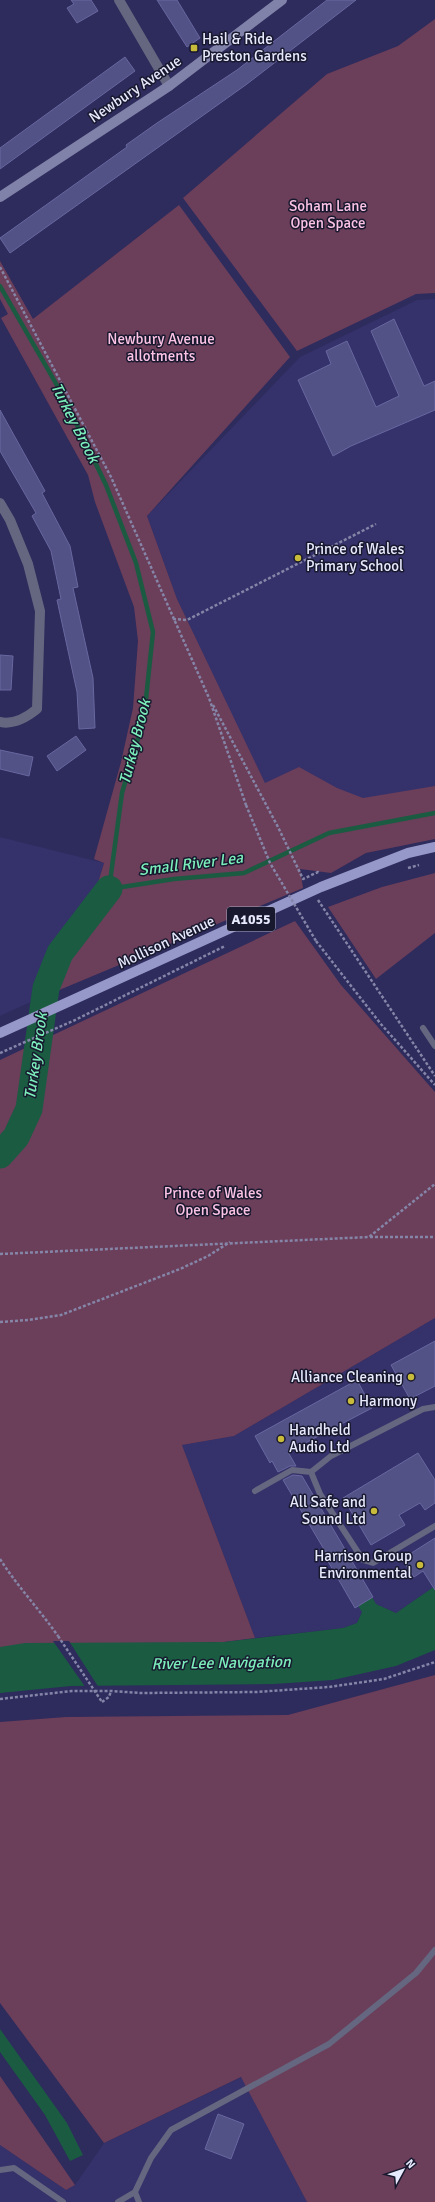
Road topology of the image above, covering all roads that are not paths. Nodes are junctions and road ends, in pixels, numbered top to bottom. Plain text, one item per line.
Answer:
1 (119, 0) edge
2 (282, 0) edge
3 (169, 86) junction
4 (0, 198) edge
5 (0, 504) edge
6 (0, 722) edge
7 (435, 847) edge
8 (423, 1028) dead end
9 (0, 1033) edge
10 (435, 1046) edge
11 (435, 1407) edge
12 (311, 1472) junction
13 (255, 1491) dead end
14 (435, 1526) edge
15 (435, 1950) edge
16 (0, 2170) edge
17 (135, 2192) junction
18 (64, 2202) edge
19 (118, 2202) edge
20 (140, 2202) edge

1 - 3 street
2 - 3 street, Newbury Avenue
3 - 4 street, Newbury Avenue
5 - 6 street
7 - 9 main road, Mollison Avenue / A1055
8 - 10 lane
11 - 12 lane
12 - 13 lane
12 - 14 lane
15 - 17 lane
16 - 18 lane
17 - 19 lane
17 - 20 lane

